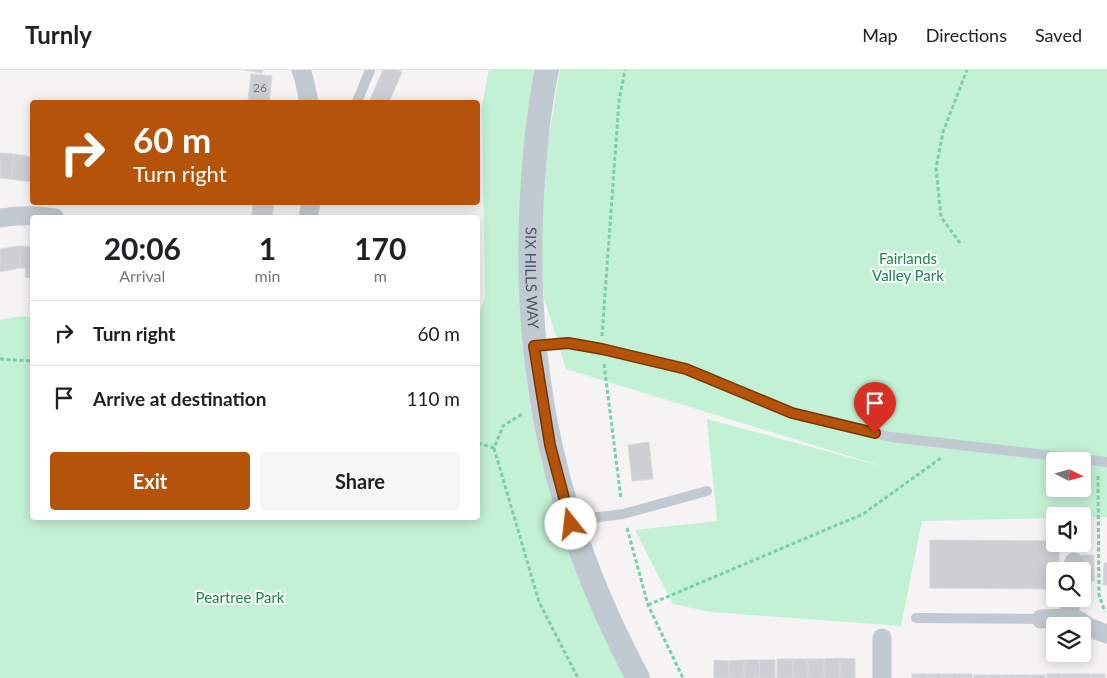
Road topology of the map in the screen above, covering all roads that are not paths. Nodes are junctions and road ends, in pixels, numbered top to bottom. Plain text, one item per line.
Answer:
1 (301, 70) edge
2 (370, 70) edge
3 (547, 70) edge
4 (309, 100) edge
5 (358, 100) edge
6 (30, 215) edge
7 (0, 218) edge
8 (534, 346) junction
9 (1102, 461) edge
10 (708, 491) dead end
11 (571, 524) junction
12 (916, 618) dead end
13 (1041, 619) joint
14 (1046, 619) edge
15 (1091, 628) edge
16 (1107, 634) edge
17 (882, 638) dead end
18 (638, 678) edge
19 (882, 678) edge

1 - 4 street
2 - 5 lane
3 - 8 street, SIX HILLS WAY
6 - 7 street
8 - 9 lane
8 - 11 street, SIX HILLS WAY
10 - 11 lane
11 - 18 street, SIX HILLS WAY
12 - 13 lane
13 - 14 street
15 - 16 street
17 - 19 street

